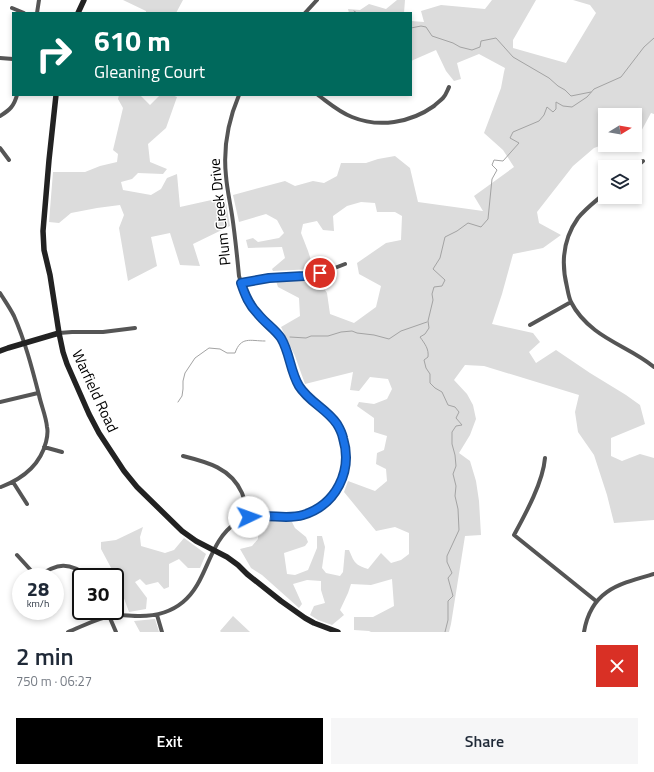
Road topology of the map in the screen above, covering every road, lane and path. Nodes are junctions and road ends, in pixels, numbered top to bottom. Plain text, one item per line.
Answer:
1 (39, 0) edge
2 (84, 0) edge
3 (317, 0) edge
4 (12, 8) dead end
5 (22, 12) edge
6 (37, 12) edge
7 (78, 12) edge
8 (306, 12) edge
9 (0, 58) edge
10 (12, 60) edge
11 (449, 87) dead end
12 (17, 96) edge
13 (56, 96) edge
14 (239, 96) edge
15 (319, 96) edge
16 (0, 116) edge
17 (0, 148) edge
18 (9, 160) dead end
19 (598, 199) edge
20 (345, 264) dead end
21 (241, 283) junction
22 (0, 293) edge
23 (571, 302) junction
24 (530, 325) dead end
25 (135, 328) dead end
26 (59, 333) junction
27 (24, 343) junction
28 (0, 351) edge
29 (654, 367) edge
30 (38, 393) junction
31 (0, 402) edge
32 (44, 447) junction
33 (62, 452) dead end
34 (183, 456) dead end
35 (544, 458) dead end
36 (12, 482) junction
37 (0, 487) edge
38 (28, 504) dead end
39 (249, 517) junction
40 (214, 551) junction
41 (17, 555) dead end
42 (29, 568) edge
43 (54, 568) edge
44 (75, 568) edge
45 (654, 574) edge
46 (596, 601) junction
47 (157, 614) junction
48 (124, 615) edge
49 (96, 620) edge
50 (110, 620) edge
51 (68, 632) edge
52 (116, 632) edge
53 (162, 632) edge
54 (338, 632) edge
55 (584, 632) edge

1 - 6 street
2 - 7 street
3 - 8 street
4 - 5 street
9 - 10 street
11 - 15 street
12 - 16 street
13 - 26 street, Warfield Road
14 - 21 street, Plum Creek Drive
17 - 18 street
19 - 23 street
20 - 21 street
21 - 39 street, Plum Creek Drive
22 - 27 street
23 - 24 street
23 - 29 street
25 - 26 street
26 - 27 street
26 - 40 street, Warfield Road
27 - 28 street
27 - 30 street
30 - 31 street
30 - 32 street
32 - 33 street
32 - 36 street
34 - 39 street
35 - 46 street
36 - 37 street
36 - 38 street
39 - 40 street, Plum Creek Drive
40 - 47 street, Plum Creek Drive
40 - 54 street, Warfield Road
41 - 42 street
43 - 44 street
45 - 46 street
46 - 55 street
47 - 48 street, Plum Creek Drive
47 - 53 street
49 - 51 street, Plum Creek Drive
50 - 52 street

